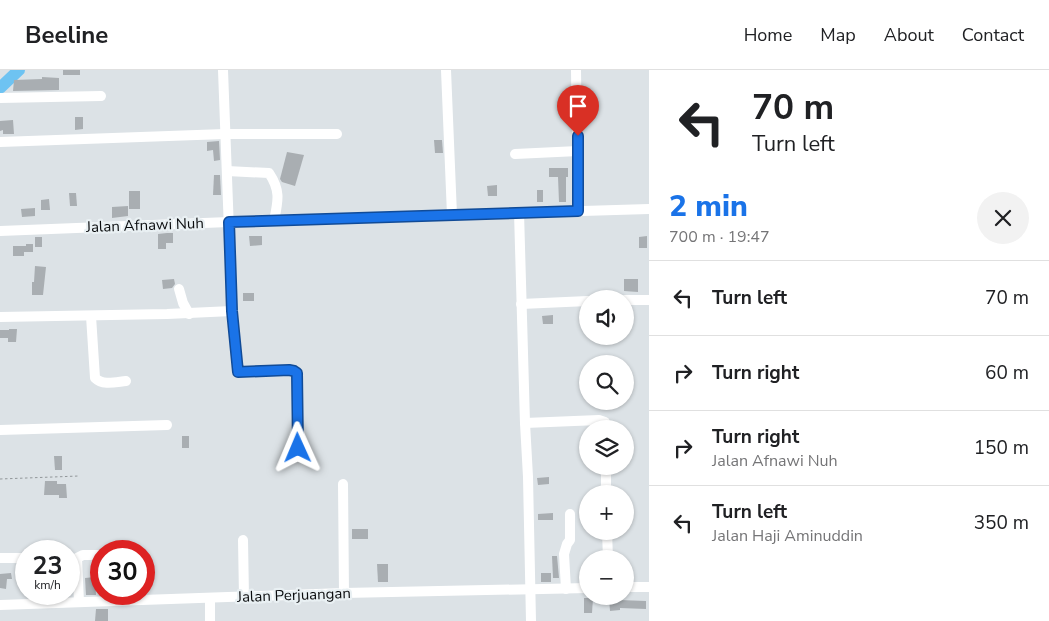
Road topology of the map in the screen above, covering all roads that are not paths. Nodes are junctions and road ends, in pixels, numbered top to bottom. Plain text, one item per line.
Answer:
1 (223, 70) edge
2 (446, 70) edge
3 (576, 70) edge
4 (101, 96) dead end
5 (0, 98) edge
6 (225, 134) junction
7 (337, 134) dead end
8 (0, 142) edge
9 (578, 151) junction
10 (515, 154) dead end
11 (227, 171) junction
12 (649, 209) edge
13 (578, 211) junction
14 (519, 212) junction
15 (452, 215) junction
16 (274, 221) junction
17 (229, 222) junction
18 (2, 231) edge
19 (179, 289) dead end
20 (634, 300) edge
21 (649, 300) edge
22 (579, 301) edge
23 (521, 304) junction
24 (232, 311) junction
25 (189, 314) junction
26 (92, 316) junction
27 (0, 317) edge
28 (126, 381) dead end
29 (579, 421) edge
30 (525, 423) junction
31 (167, 425) dead end
32 (0, 430) edge
33 (298, 448) dead end
34 (343, 484) dead end
35 (570, 514) dead end
36 (243, 540) dead end
37 (0, 558) edge
38 (15, 558) edge
39 (634, 587) edge
40 (649, 587) edge
41 (579, 588) edge
42 (566, 589) junction
43 (530, 590) junction
44 (344, 593) junction
45 (244, 597) junction
46 (210, 599) junction
47 (80, 602) edge
48 (15, 604) edge
49 (0, 605) edge
50 (210, 621) edge
51 (531, 621) edge

1 - 6 street
2 - 15 street
3 - 9 street
4 - 5 street
6 - 7 street
6 - 8 street
6 - 11 street
9 - 10 street
9 - 13 street
11 - 16 street
11 - 17 street
12 - 13 street, Jalan Afnawi Nuh
13 - 14 street, Jalan Afnawi Nuh
14 - 15 street, Jalan Afnawi Nuh
14 - 23 street
15 - 16 street, Jalan Afnawi Nuh
16 - 17 street, Jalan Afnawi Nuh
17 - 18 street, Jalan Afnawi Nuh
17 - 24 street
19 - 25 street
20 - 21 street
22 - 23 street
23 - 30 street
24 - 25 street
24 - 33 street
25 - 26 street
26 - 27 street
26 - 28 street
29 - 30 street
30 - 43 street
31 - 32 street
34 - 44 street
35 - 42 street
36 - 45 street
37 - 38 street
39 - 40 street
41 - 42 street, Jalan Perjuangan
42 - 43 street, Jalan Perjuangan
43 - 44 street, Jalan Perjuangan
43 - 51 street
44 - 45 street, Jalan Perjuangan
45 - 46 street, Jalan Perjuangan
46 - 47 street, Jalan Perjuangan
46 - 50 street
48 - 49 street, Jalan Perjuangan

